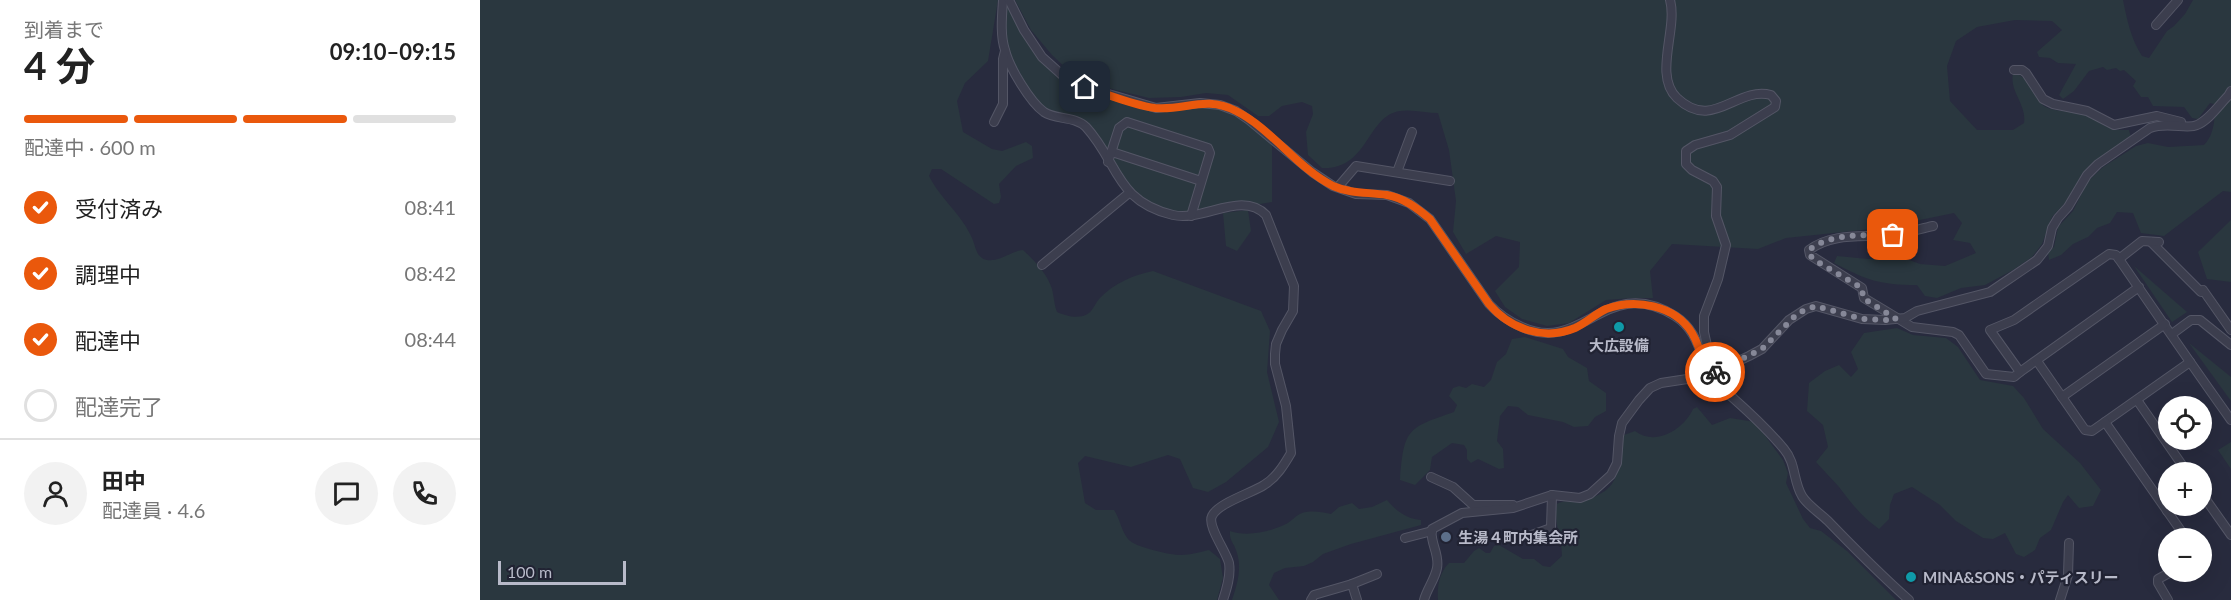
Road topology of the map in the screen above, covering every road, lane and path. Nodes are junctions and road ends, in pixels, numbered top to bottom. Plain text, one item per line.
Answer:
1 (1004, 0) edge
2 (1009, 0) edge
3 (1670, 0) edge
4 (2178, 0) edge
5 (2156, 25) dead end
6 (1005, 51) junction
7 (2014, 70) dead end
8 (2231, 91) edge
9 (994, 122) dead end
10 (2181, 125) junction
11 (1412, 132) dead end
12 (1112, 152) junction
13 (1108, 162) junction
14 (1397, 172) junction
15 (1201, 181) junction
16 (1450, 181) dead end
17 (1338, 187) junction
18 (1129, 193) junction
19 (1191, 216) junction
20 (1933, 226) dead end
21 (2119, 259) junction
22 (1042, 265) dead end
23 (2139, 287) junction
24 (1896, 319) junction
25 (2165, 324) junction
26 (2231, 330) edge
27 (2172, 334) junction
28 (2231, 344) edge
29 (2037, 361) junction
30 (2190, 362) junction
31 (2020, 372) junction
32 (1707, 376) junction
33 (2062, 397) junction
34 (2137, 400) junction
35 (2231, 420) edge
36 (2105, 422) junction
37 (2180, 462) edge
38 (1431, 477) dead end
39 (1552, 495) junction
40 (2158, 498) edge
41 (1519, 506) junction
42 (2212, 508) edge
43 (1551, 528) junction
44 (1432, 531) junction
45 (2231, 535) edge
46 (1529, 536) dead end
47 (1553, 537) dead end
48 (1405, 538) dead end
49 (2069, 543) dead end
50 (1377, 574) dead end
51 (2158, 582) edge
52 (1352, 584) junction
53 (1223, 600) edge
54 (1311, 600) edge
55 (1357, 600) edge
56 (1424, 600) edge
57 (1909, 600) edge
58 (2060, 600) edge
59 (2168, 600) edge

1 - 6 street
2 - 17 street
3 - 32 street
4 - 5 street
6 - 9 street
6 - 13 street
7 - 10 street
8 - 10 street
10 - 24 street
11 - 14 street
12 - 13 street
12 - 15 street
12 - 15 street
13 - 18 street
14 - 16 street
14 - 17 street
15 - 19 street
17 - 32 street
18 - 19 street
18 - 22 street
19 - 53 street
20 - 24 street
21 - 23 street
21 - 26 street
21 - 31 street
23 - 25 street
23 - 29 street
24 - 31 street
24 - 32 street
25 - 27 street
25 - 33 street
27 - 28 street
27 - 30 street
29 - 31 street
29 - 33 street
30 - 34 street
30 - 35 street
32 - 39 street
32 - 57 street
33 - 36 street
34 - 36 street
34 - 37 street
36 - 40 street
38 - 41 street
39 - 41 street
39 - 43 street
41 - 44 street
42 - 45 street
43 - 46 street
43 - 47 street
44 - 48 street
44 - 56 street
49 - 58 street
50 - 52 street
51 - 59 street
52 - 54 street
52 - 55 street

